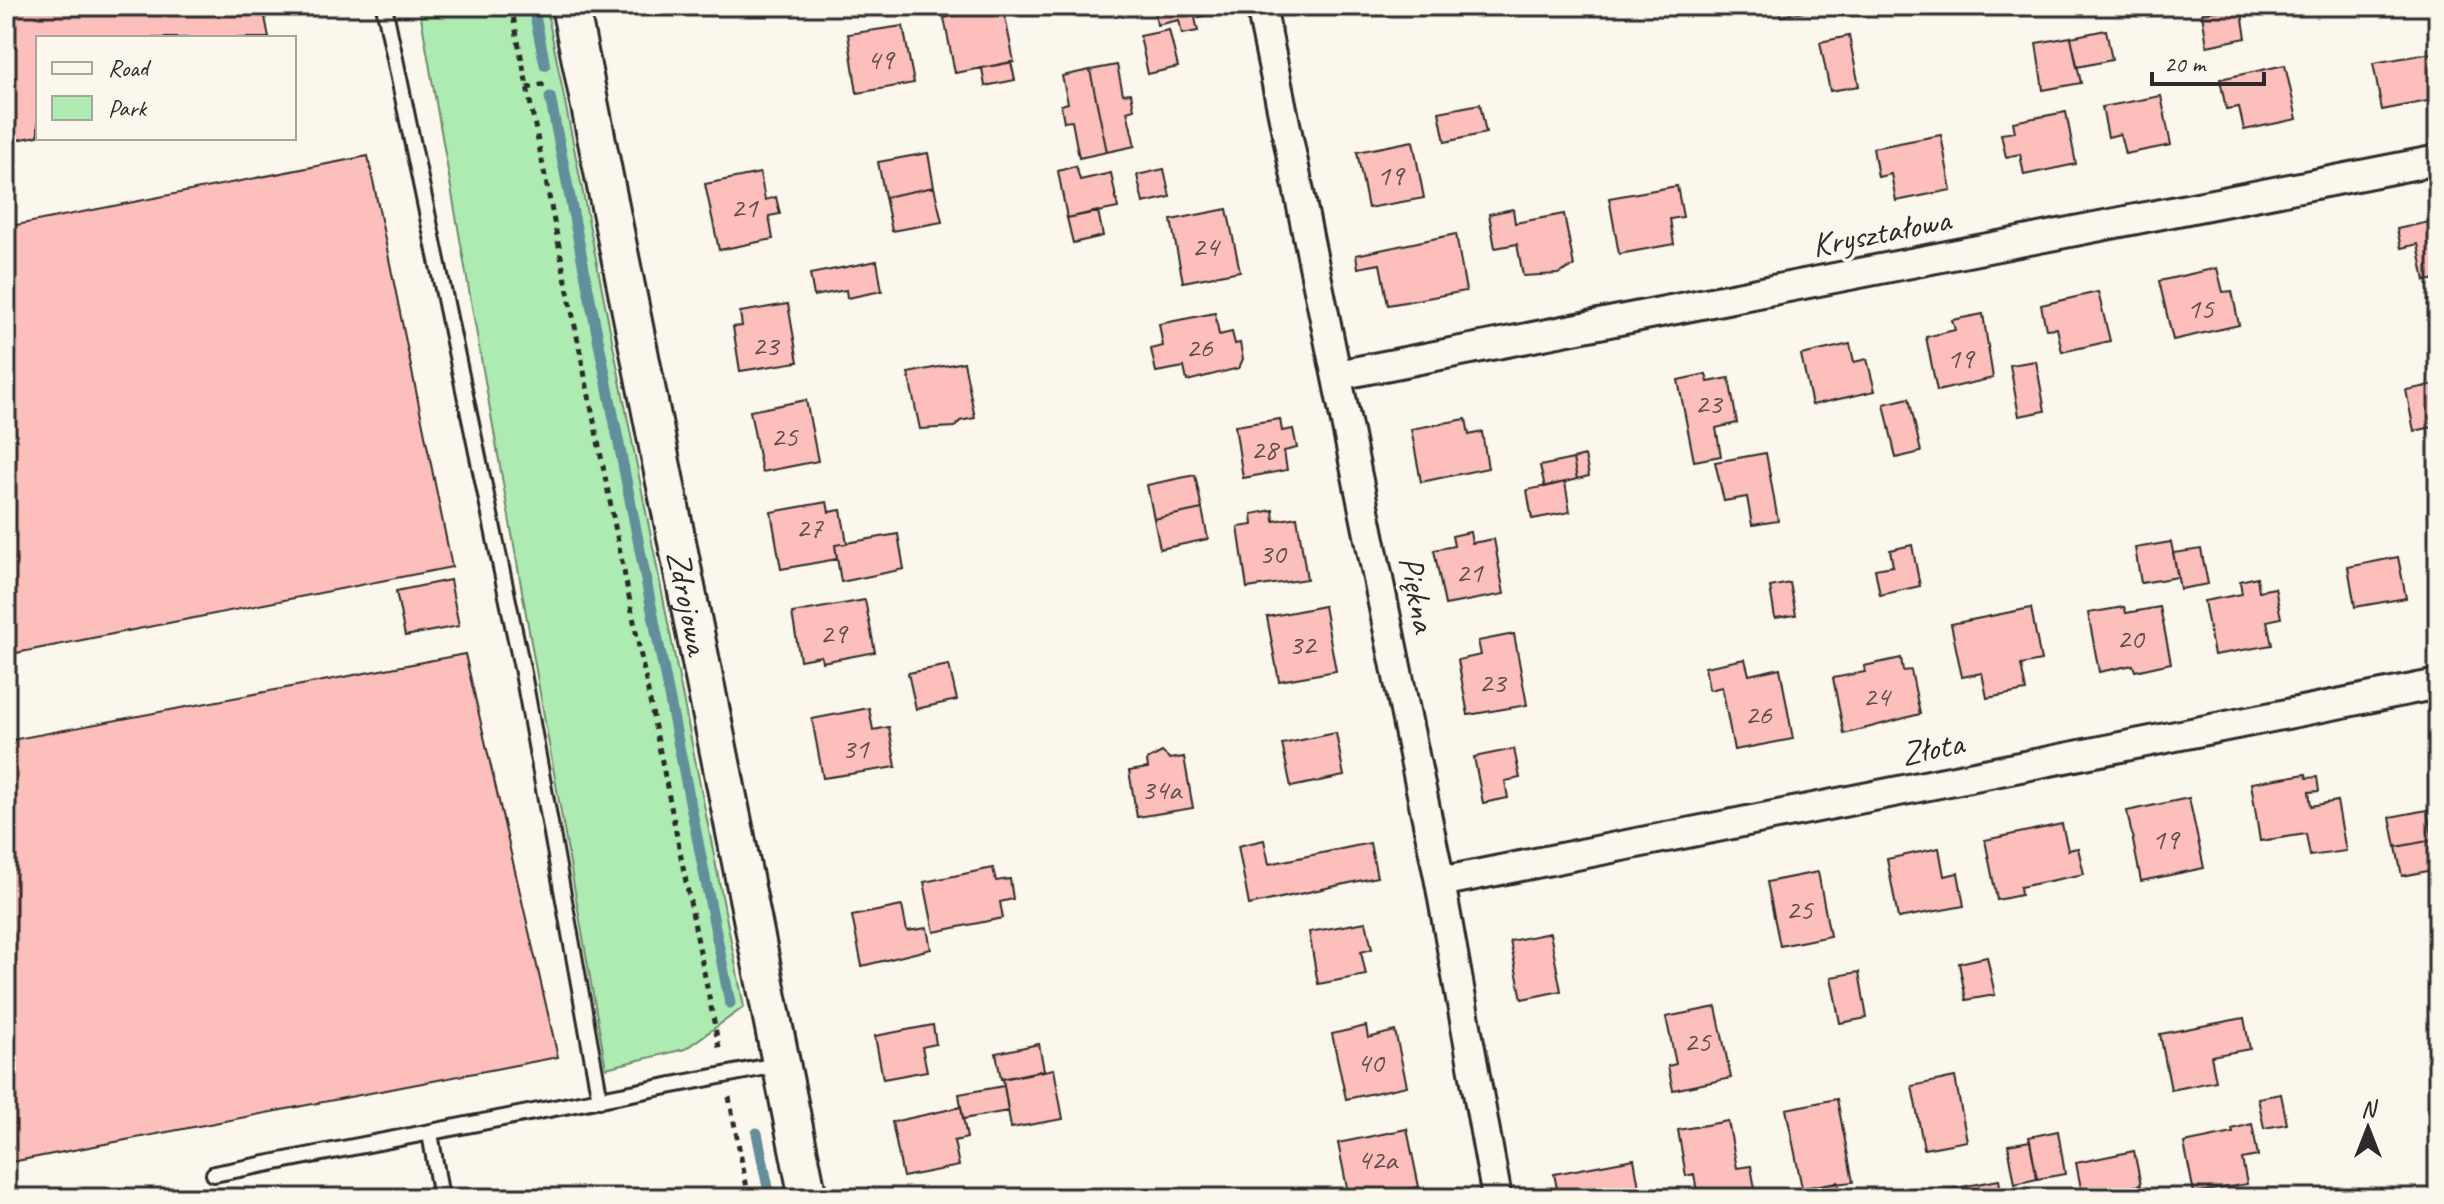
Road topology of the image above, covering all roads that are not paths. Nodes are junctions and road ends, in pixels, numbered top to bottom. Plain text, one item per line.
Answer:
1 (384, 6) edge
2 (570, 6) edge
3 (1261, 6) edge
4 (2438, 160) edge
5 (1338, 375) junction
6 (2438, 684) edge
7 (1440, 882) junction
8 (781, 1064) junction
9 (600, 1100) junction
10 (430, 1133) junction
11 (214, 1174) dead end
12 (441, 1198) edge
13 (808, 1198) edge
14 (1497, 1198) edge

1 - 9 lane
2 - 8 street, Zdrojowa
3 - 5 street, Piękna
4 - 5 street, Kryształowa
5 - 7 street, Piękna
6 - 7 street, Złota
7 - 14 street, Piękna
8 - 9 lane
8 - 13 street, Zdrojowa
9 - 10 lane
10 - 11 lane
10 - 12 lane

